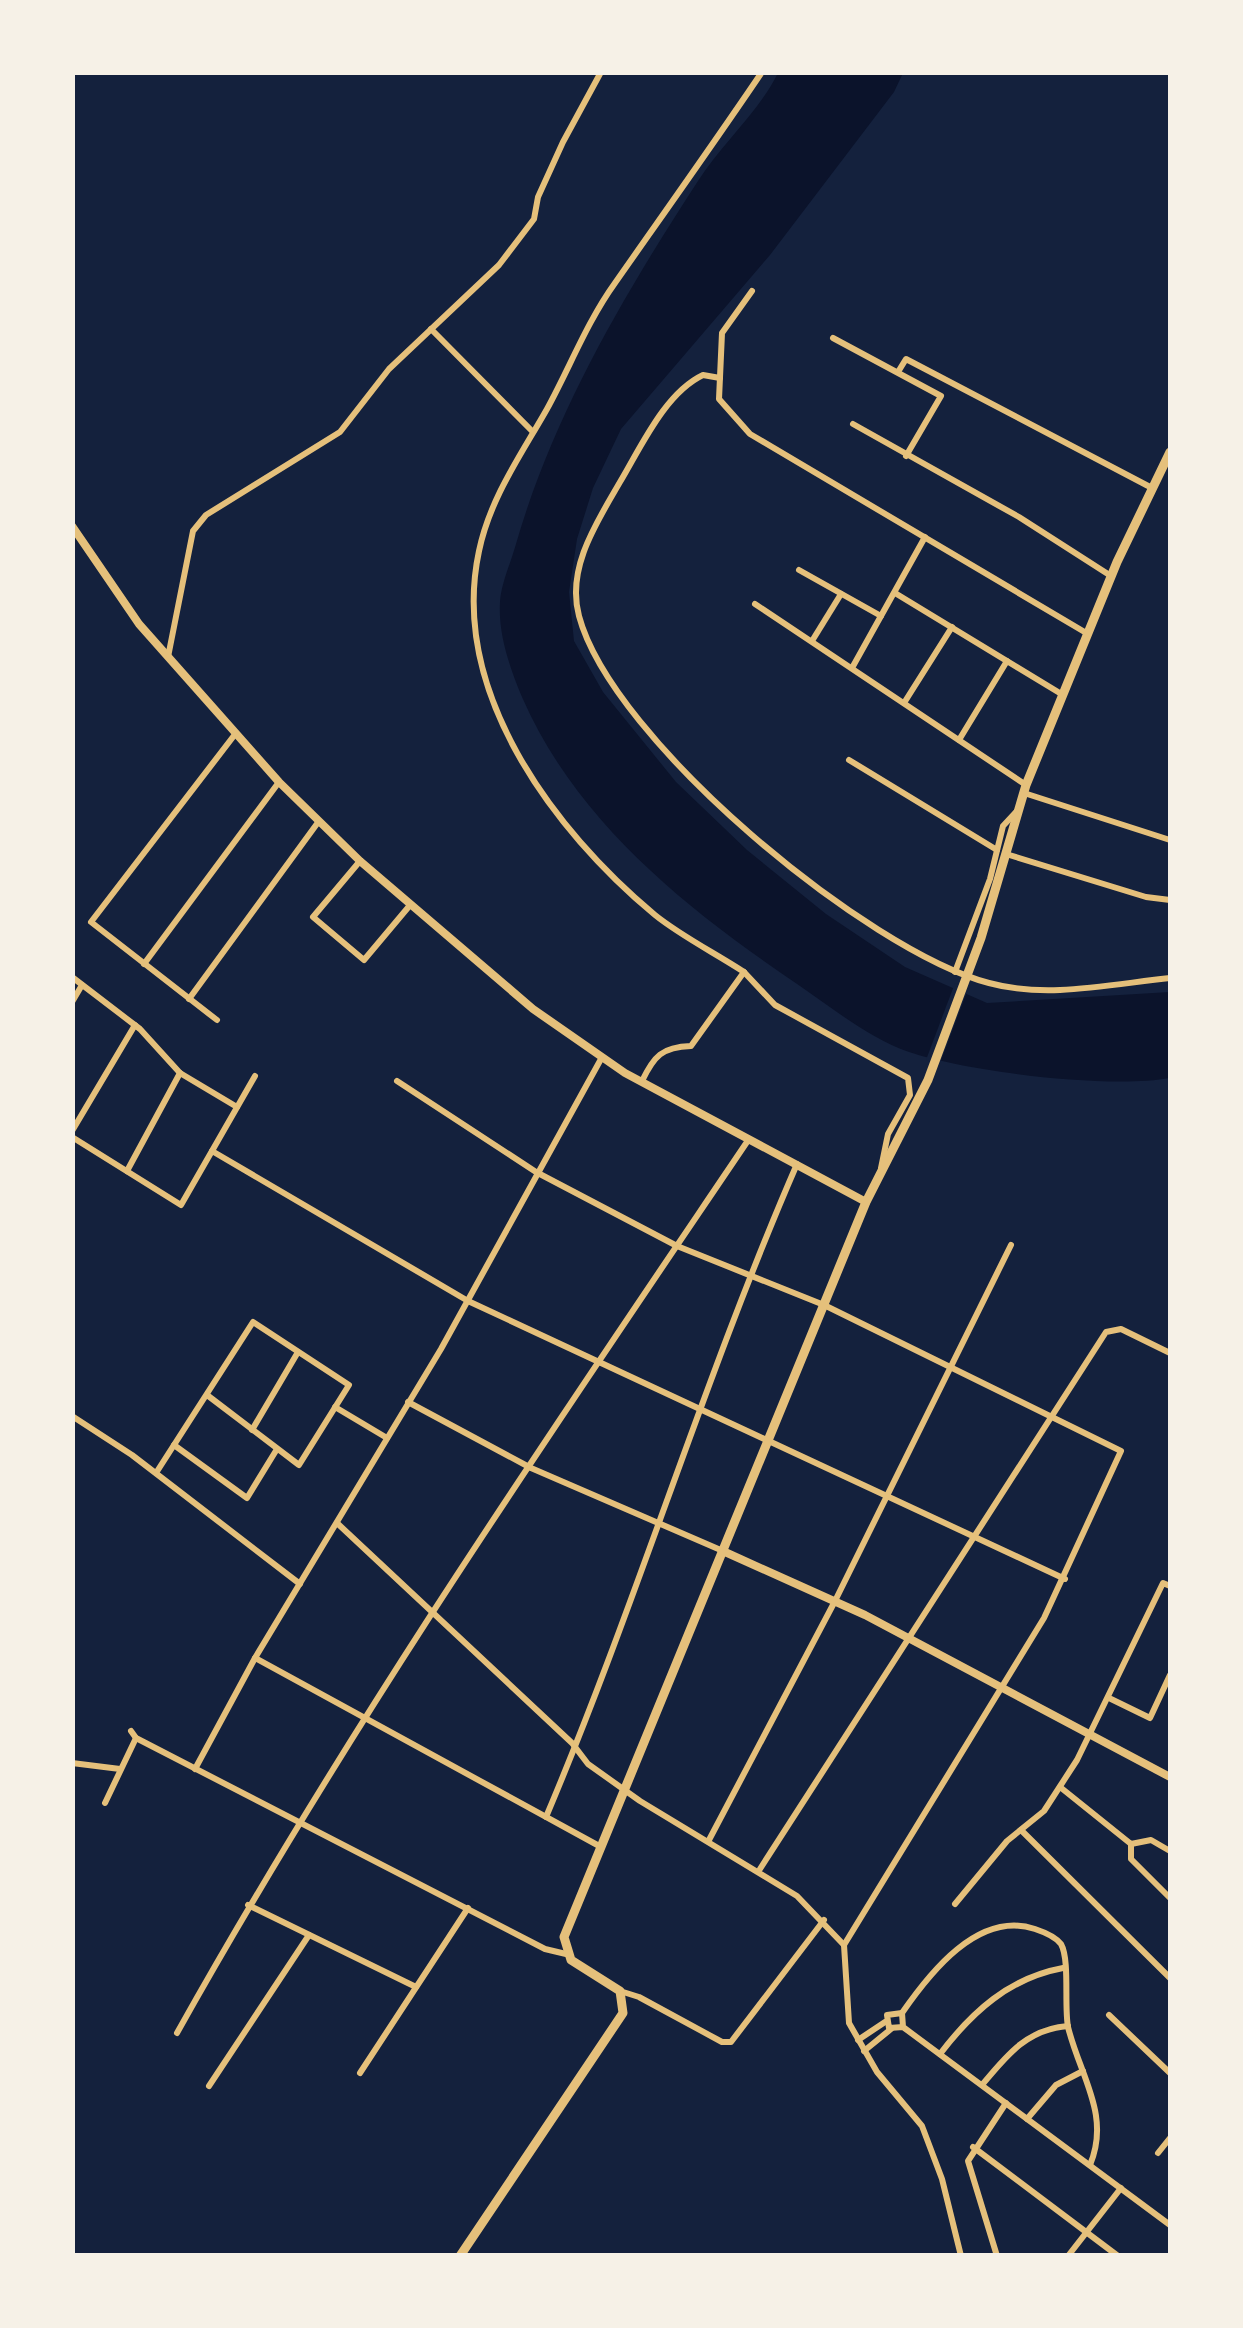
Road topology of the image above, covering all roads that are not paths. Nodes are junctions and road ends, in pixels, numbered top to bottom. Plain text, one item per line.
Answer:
1 (602, 72) edge
2 (762, 72) edge
3 (752, 291) dead end
4 (431, 329) junction
5 (833, 338) dead end
6 (898, 372) junction
7 (720, 378) junction
8 (853, 424) dead end
9 (532, 431) junction
10 (1170, 452) edge
11 (906, 456) junction
12 (1152, 488) junction
13 (72, 526) edge
14 (926, 537) junction
15 (799, 570) dead end
16 (1112, 576) junction
17 (895, 593) junction
18 (841, 594) junction
19 (754, 604) dead end
20 (881, 616) junction
21 (952, 627) junction
22 (1088, 634) junction
23 (812, 641) junction
24 (168, 656) junction
25 (1007, 661) junction
26 (852, 668) junction
27 (1064, 696) junction
28 (904, 703) junction
29 (236, 733) junction
30 (959, 740) junction
31 (849, 760) dead end
32 (279, 782) junction
33 (1025, 789) junction
34 (319, 822) junction
35 (1170, 840) edge
36 (1002, 852) junction
37 (360, 861) junction
38 (1170, 900) edge
39 (411, 903) junction
40 (144, 964) junction
41 (744, 972) junction
42 (955, 972) junction
43 (72, 977) edge
44 (1170, 978) edge
45 (82, 985) junction
46 (189, 999) junction
47 (72, 1002) edge
48 (217, 1020) dead end
49 (135, 1025) junction
50 (601, 1059) junction
51 (180, 1072) junction
52 (256, 1076) dead end
53 (397, 1081) dead end
54 (642, 1082) junction
55 (237, 1107) junction
56 (72, 1134) edge
57 (749, 1138) junction
58 (212, 1151) junction
59 (797, 1164) junction
60 (880, 1170) junction
61 (127, 1171) junction
62 (536, 1172) junction
63 (866, 1202) junction
64 (1011, 1245) dead end
65 (677, 1246) junction
66 (748, 1276) junction
67 (468, 1301) junction
68 (824, 1306) junction
69 (298, 1352) junction
70 (1170, 1353) edge
71 (599, 1364) junction
72 (951, 1367) junction
73 (207, 1395) junction
74 (408, 1402) junction
75 (335, 1407) junction
76 (702, 1408) junction
77 (72, 1416) edge
78 (1048, 1416) junction
79 (252, 1430) junction
80 (388, 1438) junction
81 (771, 1440) junction
82 (174, 1445) junction
83 (277, 1449) junction
84 (530, 1468) junction
85 (156, 1473) junction
86 (886, 1493) junction
87 (336, 1523) junction
88 (658, 1524) junction
89 (971, 1536) junction
90 (725, 1552) junction
91 (1065, 1579) junction
92 (300, 1584) junction
93 (1167, 1584) edge
94 (835, 1600) junction
95 (434, 1611) junction
96 (905, 1638) junction
97 (255, 1658) junction
98 (1170, 1675) edge
99 (1003, 1691) junction
100 (1111, 1698) junction
101 (364, 1716) junction
102 (1091, 1737) junction
103 (575, 1749) junction
104 (72, 1763) edge
105 (120, 1769) junction
106 (194, 1769) junction
107 (1170, 1777) edge
108 (1060, 1787) junction
109 (626, 1788) junction
110 (105, 1803) dead end
111 (546, 1817) junction
112 (298, 1823) junction
113 (1021, 1830) junction
114 (709, 1840) junction
115 (1131, 1844) junction
116 (601, 1847) junction
117 (1170, 1851) edge
118 (760, 1869) junction
119 (1170, 1898) edge
120 (955, 1904) dead end
121 (248, 1906) junction
122 (468, 1908) junction
123 (824, 1920) junction
124 (309, 1935) junction
125 (844, 1945) junction
126 (566, 1954) junction
127 (1063, 1968) junction
128 (1170, 1978) edge
129 (416, 1988) junction
130 (620, 1992) junction
131 (902, 2012) junction
132 (1109, 2014) dead end
133 (886, 2021) junction
134 (1068, 2026) junction
135 (904, 2028) junction
136 (891, 2029) junction
137 (177, 2033) dead end
138 (858, 2040) junction
139 (864, 2051) junction
140 (940, 2054) junction
141 (1083, 2071) junction
142 (360, 2073) dead end
143 (1170, 2073) edge
144 (982, 2085) junction
145 (209, 2086) dead end
146 (1006, 2103) junction
147 (1027, 2119) junction
148 (1170, 2138) edge
149 (974, 2148) junction
150 (1158, 2154) dead end
151 (1090, 2165) junction
152 (1121, 2188) junction
153 (1170, 2225) edge
154 (1087, 2233) junction
155 (460, 2256) edge
156 (962, 2256) edge
157 (997, 2256) edge
158 (1068, 2256) edge
159 (1118, 2256) edge

1 - 4 street
2 - 9 street
3 - 7 street
4 - 9 street
4 - 24 street
5 - 6 street
6 - 11 street
6 - 12 street
7 - 14 street
7 - 42 street
8 - 11 street
9 - 41 street
10 - 12 main road
11 - 16 street
12 - 16 main road
13 - 24 street
14 - 17 street
14 - 22 street
15 - 18 street
16 - 22 main road
17 - 20 street
17 - 21 street
18 - 20 street
18 - 23 street
19 - 23 street
20 - 26 street
21 - 25 street
21 - 28 street
22 - 27 main road
23 - 26 street
24 - 29 street
25 - 27 street
25 - 30 street
26 - 28 street
27 - 33 main road
28 - 30 street
29 - 32 street
29 - 40 street
30 - 33 street
31 - 36 street
32 - 34 street
32 - 40 street
33 - 35 street
33 - 36 main road
34 - 37 street
34 - 46 street
36 - 38 street
36 - 42 street
36 - 60 main road
37 - 39 street
37 - 39 street
39 - 50 street
40 - 46 street
41 - 54 street
41 - 60 street
42 - 44 street
43 - 45 street
45 - 47 street
45 - 49 street
46 - 48 street
49 - 51 street
49 - 56 street
50 - 54 street
50 - 62 street
51 - 55 street
51 - 61 street
52 - 55 street
53 - 62 street
54 - 57 street
55 - 58 street
56 - 61 street
57 - 59 street
57 - 65 street
58 - 61 street
58 - 67 street
59 - 63 street
59 - 66 street
60 - 63 main road
62 - 65 street
62 - 67 street
63 - 68 main road
64 - 72 street
65 - 66 street
65 - 71 street
66 - 68 street
66 - 76 street
67 - 71 street
67 - 74 street
68 - 72 street
68 - 81 main road
69 - 73 street
69 - 75 street
69 - 79 street
70 - 78 street
71 - 76 street
71 - 84 street
72 - 78 street
72 - 86 street
73 - 79 street
73 - 82 street
74 - 80 street
74 - 84 street
75 - 80 street
75 - 83 street
76 - 81 street
76 - 88 street
77 - 85 street
78 - 89 street
78 - 91 street
79 - 83 street
80 - 87 street
81 - 86 street
81 - 90 main road
82 - 83 street
82 - 85 street
84 - 88 street
84 - 95 street
85 - 92 street
86 - 89 street
86 - 94 street
87 - 92 street
87 - 95 street
88 - 90 street
88 - 103 street
89 - 91 street
89 - 96 street
90 - 94 street
90 - 109 main road
91 - 99 street
92 - 97 street
93 - 100 street
94 - 96 street
94 - 114 street
95 - 101 street
95 - 103 street
96 - 99 street
96 - 118 street
97 - 101 street
97 - 106 street
98 - 100 street
99 - 102 street
99 - 125 street
100 - 102 street
101 - 111 street
101 - 112 street
102 - 107 street
102 - 108 street
103 - 109 street
103 - 111 street
104 - 105 street
105 - 106 street
105 - 110 street
106 - 112 street
108 - 113 street
108 - 115 street
109 - 114 street
109 - 116 main road
111 - 116 street
112 - 121 street
112 - 122 street
113 - 120 street
113 - 128 street
114 - 118 street
115 - 117 street
115 - 119 street
116 - 126 main road
118 - 123 street
121 - 124 street
121 - 137 street
122 - 126 street
122 - 129 street
123 - 125 street
123 - 130 street
124 - 129 street
124 - 145 street
125 - 138 street
126 - 130 main road
127 - 131 street
127 - 134 street
127 - 140 street
129 - 142 street
130 - 155 main road
131 - 133 street
131 - 135 street
132 - 143 street
133 - 136 street
133 - 138 street
134 - 141 street
134 - 144 street
135 - 136 street
135 - 140 street
136 - 139 street
138 - 139 street
139 - 156 street
140 - 144 street
141 - 147 street
141 - 151 street
144 - 146 street
146 - 147 street
146 - 149 street
147 - 151 street
148 - 150 street
149 - 154 street
149 - 157 street
151 - 152 street
152 - 153 street
152 - 154 street
154 - 158 street
154 - 159 street

